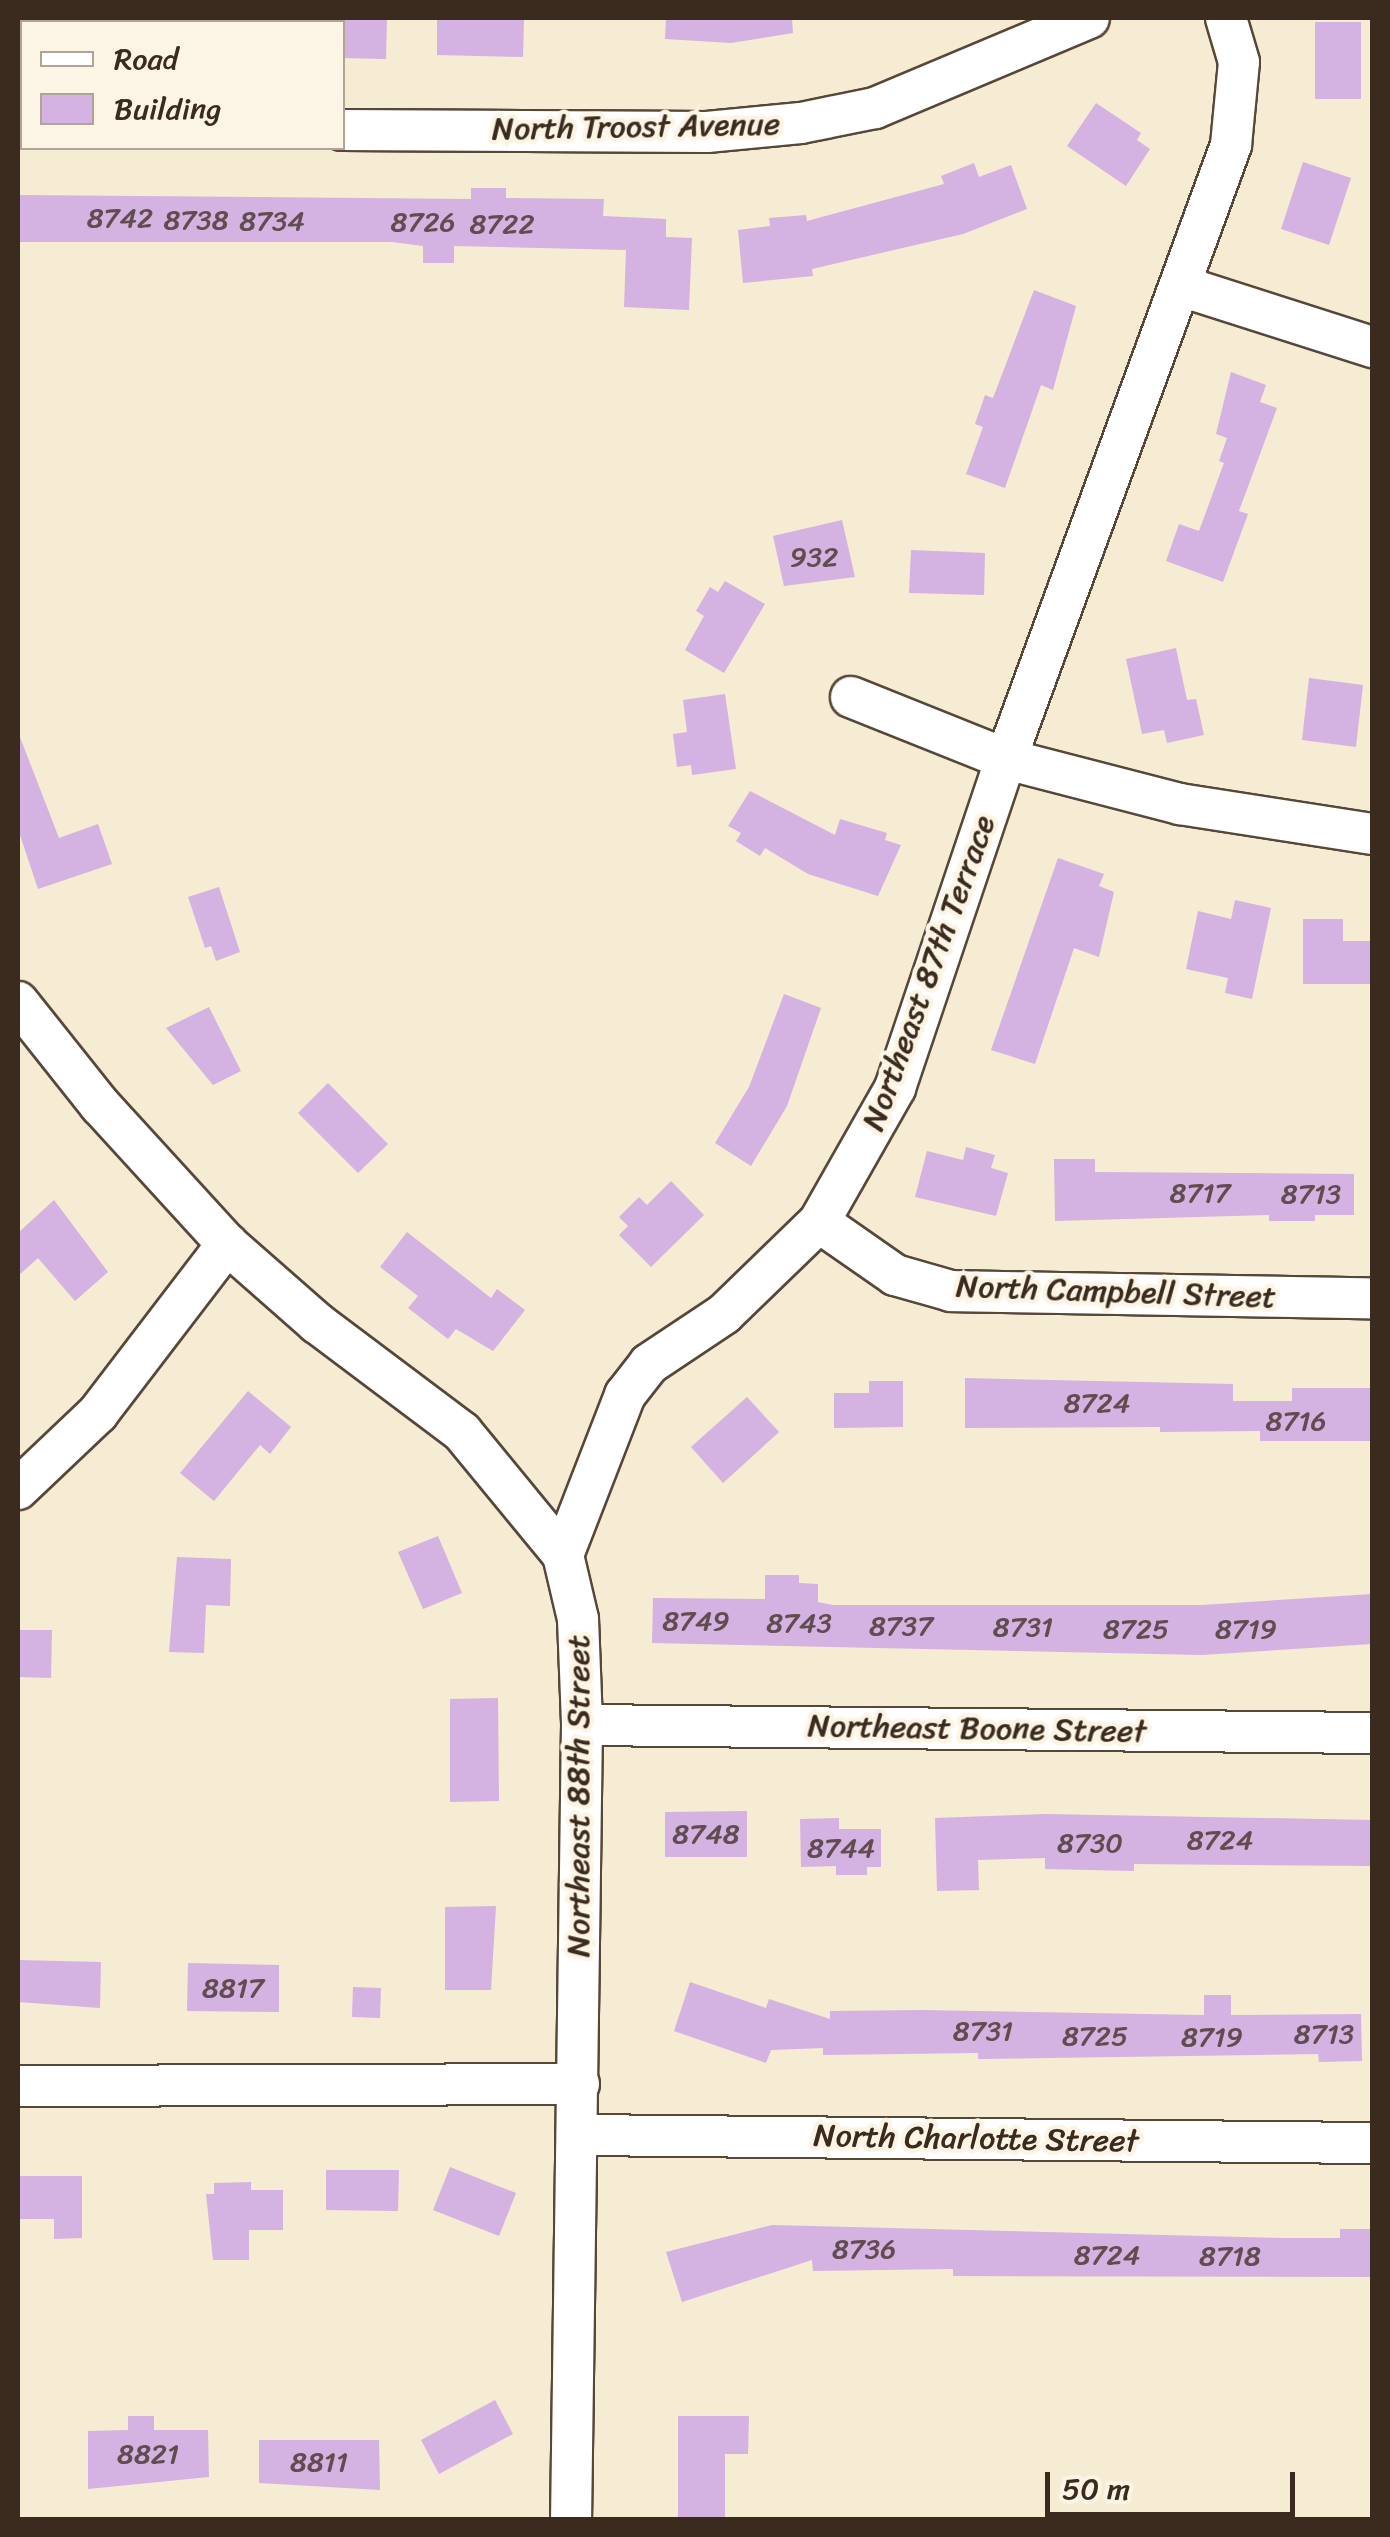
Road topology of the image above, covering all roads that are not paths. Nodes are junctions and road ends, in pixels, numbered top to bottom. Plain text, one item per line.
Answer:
1 (1089, 18) edge
2 (1226, 18) edge
3 (345, 130) edge
4 (1182, 286) junction
5 (1372, 348) edge
6 (851, 696) dead end
7 (1006, 759) junction
8 (1372, 834) edge
9 (18, 1002) edge
10 (819, 1222) junction
11 (227, 1244) junction
12 (1372, 1298) edge
13 (18, 1489) edge
14 (563, 1555) junction
15 (582, 1725) junction
16 (1372, 1733) edge
17 (580, 2084) junction
18 (18, 2086) edge
19 (579, 2135) junction
20 (1372, 2143) edge
21 (571, 2520) edge

1 - 3 street, North Troost Avenue
2 - 4 street, Northeast 87th Terrace
4 - 5 street
4 - 7 street, Northeast 87th Terrace
6 - 7 street
7 - 8 street
7 - 10 street, Northeast 87th Terrace
9 - 11 street, Northeast 88th Street
10 - 12 street, North Campbell Street
10 - 14 street, Northeast 87th Terrace
11 - 13 street
11 - 14 street, Northeast 88th Street
14 - 15 street, Northeast 88th Street
15 - 16 street, Northeast Boone Street
15 - 17 street, Northeast 88th Street
17 - 18 street
17 - 19 street, Northeast 88th Street
19 - 20 street, North Charlotte Street
19 - 21 street, Northeast 88th Street

